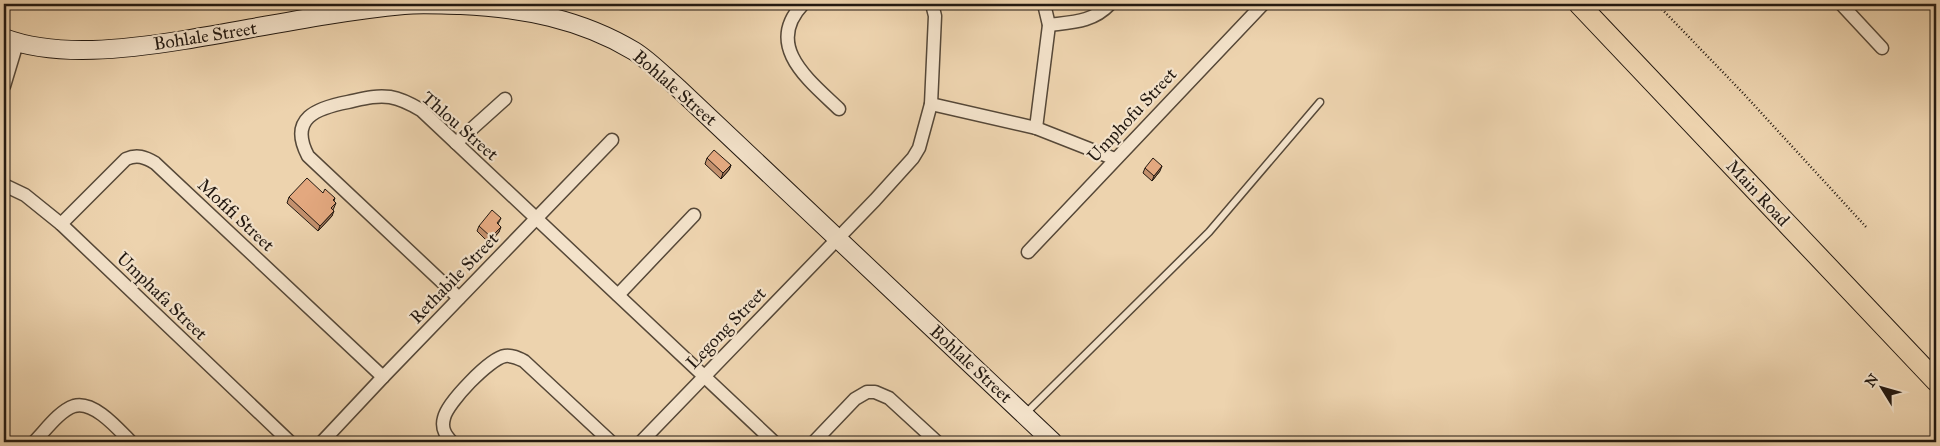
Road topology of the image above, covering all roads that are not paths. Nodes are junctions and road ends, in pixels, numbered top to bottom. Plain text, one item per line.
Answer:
1 (803, 4) edge
2 (932, 4) edge
3 (1044, 4) edge
4 (1110, 4) edge
5 (1263, 4) edge
6 (1579, 4) edge
7 (1842, 4) edge
8 (1050, 25) junction
9 (10, 41) edge
10 (1882, 48) dead end
11 (4, 86) edge
12 (505, 99) dead end
13 (1320, 102) dead end
14 (931, 104) junction
15 (840, 109) dead end
16 (1036, 128) junction
17 (612, 140) dead end
18 (456, 143) junction
19 (1115, 159) junction
20 (4, 185) edge
21 (694, 215) dead end
22 (536, 219) junction
23 (61, 224) junction
24 (837, 238) junction
25 (1028, 252) dead end
26 (618, 295) junction
27 (459, 298) junction
28 (383, 377) junction
29 (703, 377) junction
30 (1936, 381) edge
31 (1024, 415) junction
32 (34, 442) edge
33 (131, 442) edge
34 (290, 442) edge
35 (322, 442) edge
36 (452, 442) edge
37 (611, 442) edge
38 (641, 442) edge
39 (774, 442) edge
40 (814, 442) edge
41 (937, 442) edge
42 (1053, 442) edge

1 - 15 street
2 - 14 street, Legong Street
3 - 8 street
4 - 8 street
5 - 19 street, Umphofu Street
6 - 30 main road, Main Road
7 - 10 street
8 - 16 street
9 - 11 street
9 - 24 street, Bohlale Street
12 - 18 street
13 - 31 lane
14 - 16 street
14 - 24 street, Legong Street
16 - 19 street
17 - 22 street, Rethabile Street
18 - 22 street, Thlou Street
18 - 27 street, Thlou Street
19 - 25 street, Umphofu Street
20 - 23 street, Umphafa Street
21 - 26 street
22 - 26 street, Thlou Street
22 - 27 street, Rethabile Street
23 - 28 street, Mofifi Street
23 - 34 street, Umphafa Street
24 - 29 street, Legong Street
24 - 31 street, Bohlale Street
26 - 29 street, Thlou Street
27 - 28 street, Rethabile Street
28 - 35 street, Rethabile Street
29 - 38 street, Legong Street
29 - 39 street, Thlou Street
31 - 42 street, Bohlale Street
32 - 33 street
36 - 37 street
40 - 41 street

